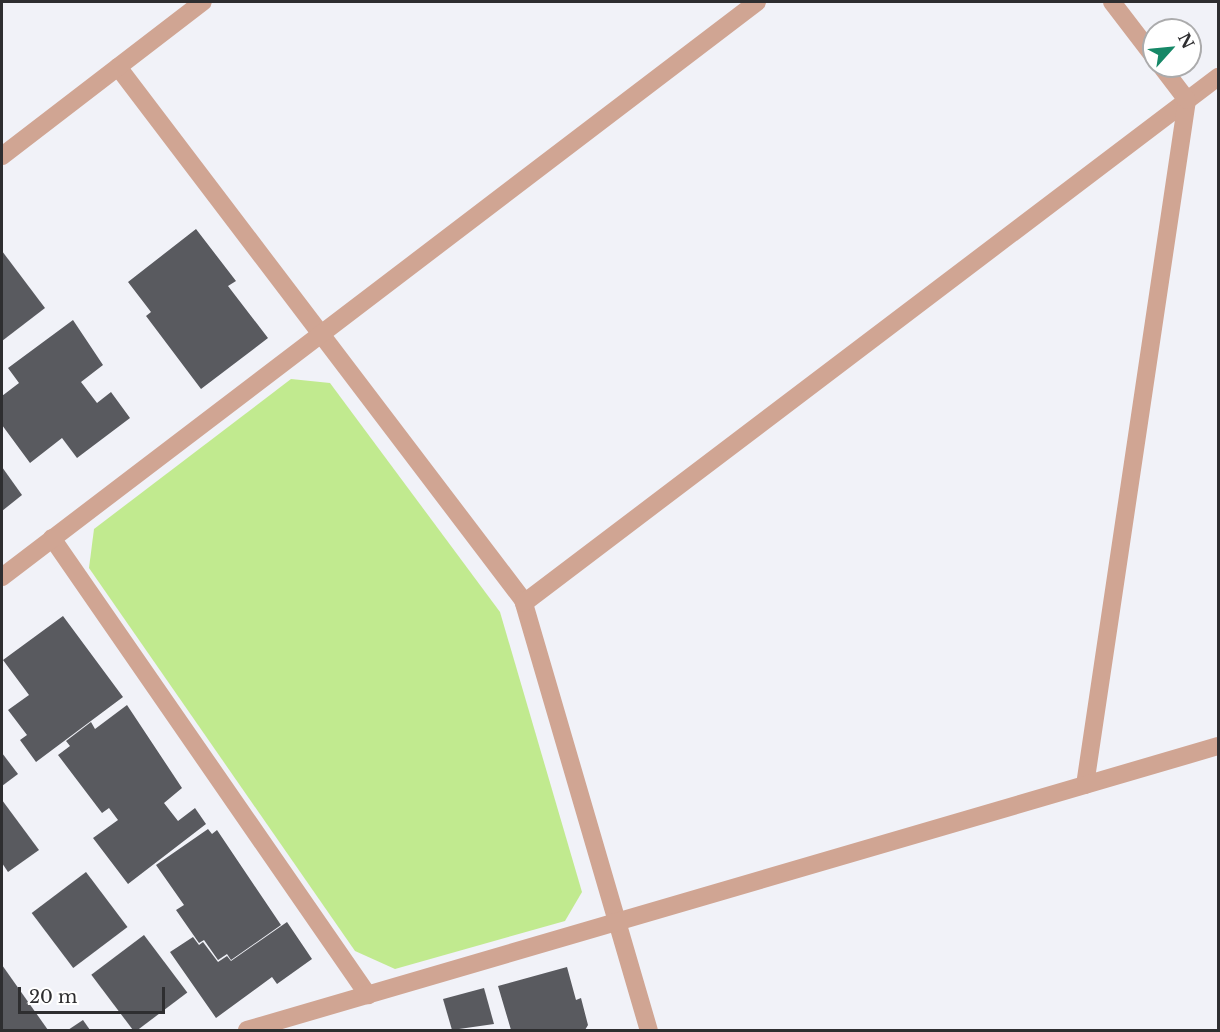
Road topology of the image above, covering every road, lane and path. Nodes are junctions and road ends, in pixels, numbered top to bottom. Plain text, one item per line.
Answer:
1 (203, 2) edge
2 (757, 2) edge
3 (1112, 2) edge
4 (1142, 41) edge
5 (118, 67) junction
6 (1218, 76) edge
7 (1170, 78) edge
8 (1187, 100) junction
9 (2, 156) edge
10 (321, 333) junction
11 (52, 538) junction
12 (2, 577) edge
13 (524, 603) junction
14 (1218, 746) edge
15 (1085, 785) junction
16 (618, 921) junction
17 (369, 995) junction
18 (247, 1030) edge
19 (650, 1030) edge

1 - 5 street
2 - 10 street
3 - 4 street
5 - 9 street
5 - 10 street
6 - 8 street
7 - 8 street
8 - 13 street
8 - 15 street
10 - 11 street
10 - 13 street
11 - 12 street
11 - 17 street
13 - 16 street
14 - 15 street
15 - 16 street
16 - 17 street
16 - 19 street
17 - 18 street

